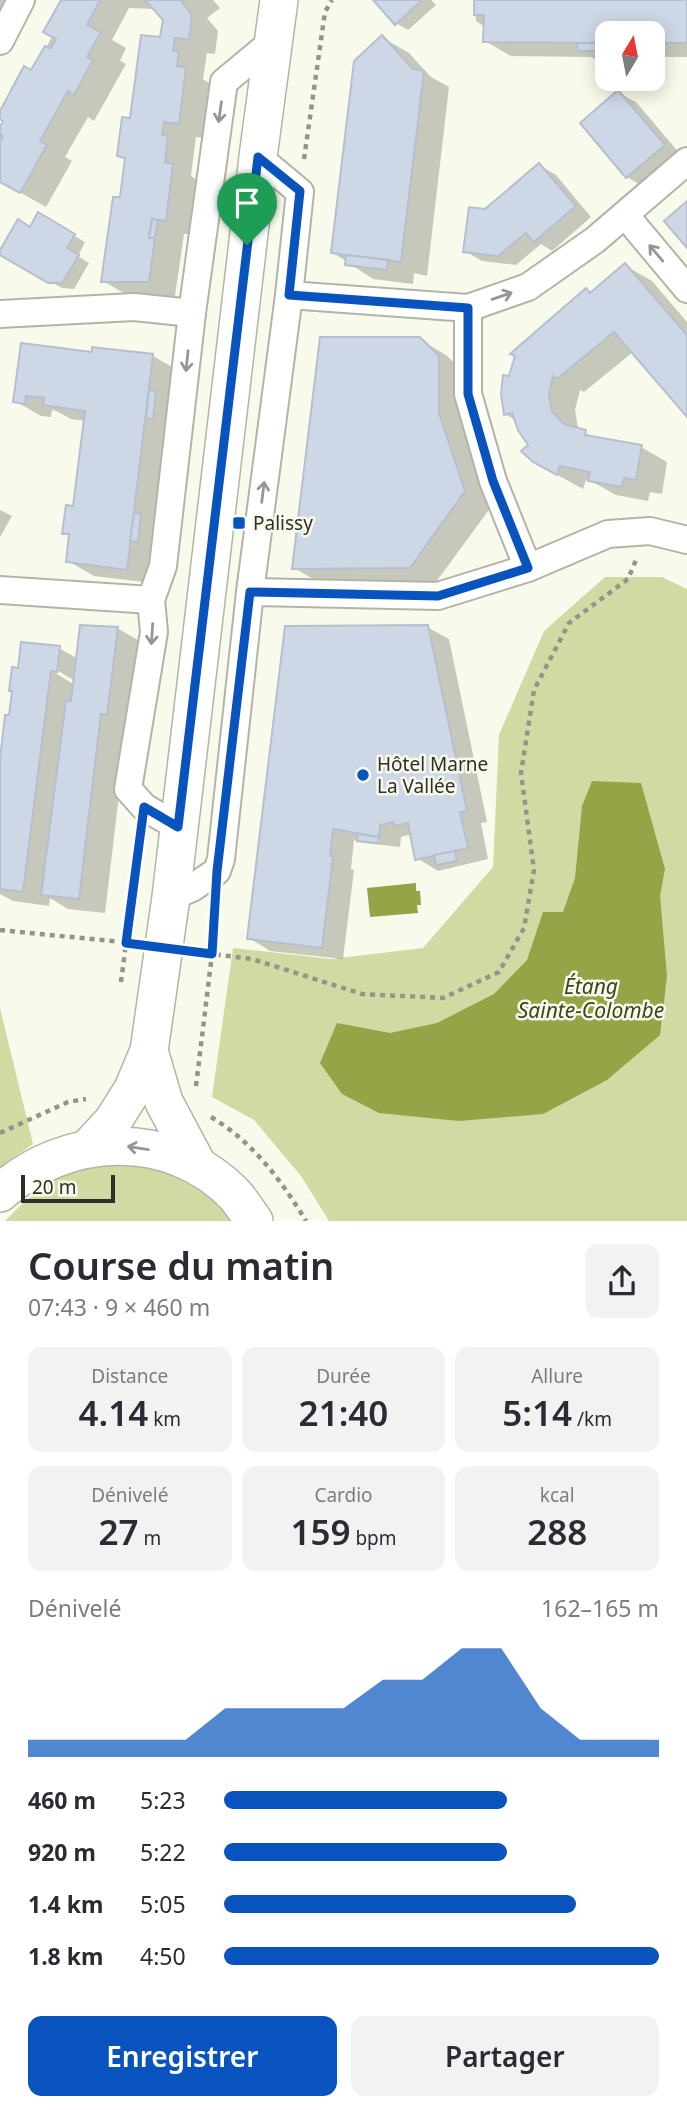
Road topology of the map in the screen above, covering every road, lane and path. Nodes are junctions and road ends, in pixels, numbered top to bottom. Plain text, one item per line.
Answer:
1 (21, 0) edge
2 (279, 0) edge
3 (332, 0) edge
4 (0, 41) edge
5 (272, 42) junction
6 (258, 157) junction
7 (687, 161) edge
8 (300, 191) junction
9 (626, 216) junction
10 (687, 289) edge
11 (289, 295) junction
12 (468, 308) junction
13 (192, 313) junction
14 (0, 314) edge
15 (650, 531) junction
16 (687, 540) edge
17 (528, 568) junction
18 (0, 590) edge
19 (250, 592) junction
20 (151, 600) junction
21 (144, 807) junction
22 (178, 827) junction
23 (217, 871) junction
24 (171, 897) junction
25 (0, 930) edge
26 (126, 943) junction
27 (163, 947) junction
28 (212, 954) junction
29 (120, 994) dead end
30 (149, 1051) junction
31 (195, 1095) dead end
32 (93, 1097) dead end
33 (208, 1115) dead end
34 (0, 1133) edge
35 (88, 1147) junction
36 (198, 1166) junction
37 (0, 1193) edge
38 (254, 1221) edge
39 (306, 1221) edge

1 - 4 street
2 - 5 main road
3 - 8 path
5 - 6 main road
5 -> 13 street
6 - 8 street
6 - 22 main road
7 - 9 street
8 - 11 street
10 -> 9 street
12 -> 9 street
11 - 12 street
19 -> 11 street
12 - 17 street
13 - 14 street
13 -> 20 street
15 - 16 street
15 - 17 street
15 - 28 path
17 - 19 street
18 - 20 street
19 - 23 street
20 -> 21 street
21 - 22 street
21 - 26 path
22 - 24 main road
23 - 24 street
23 - 28 path
24 - 27 main road
25 - 26 path
26 - 27 path
26 - 29 path
27 - 28 path
27 - 30 main road
28 - 31 path
30 - 35 main road
30 - 36 main road
32 - 34 path
33 - 39 path
36 -> 35 main road
35 - 37 main road
36 - 38 main road

